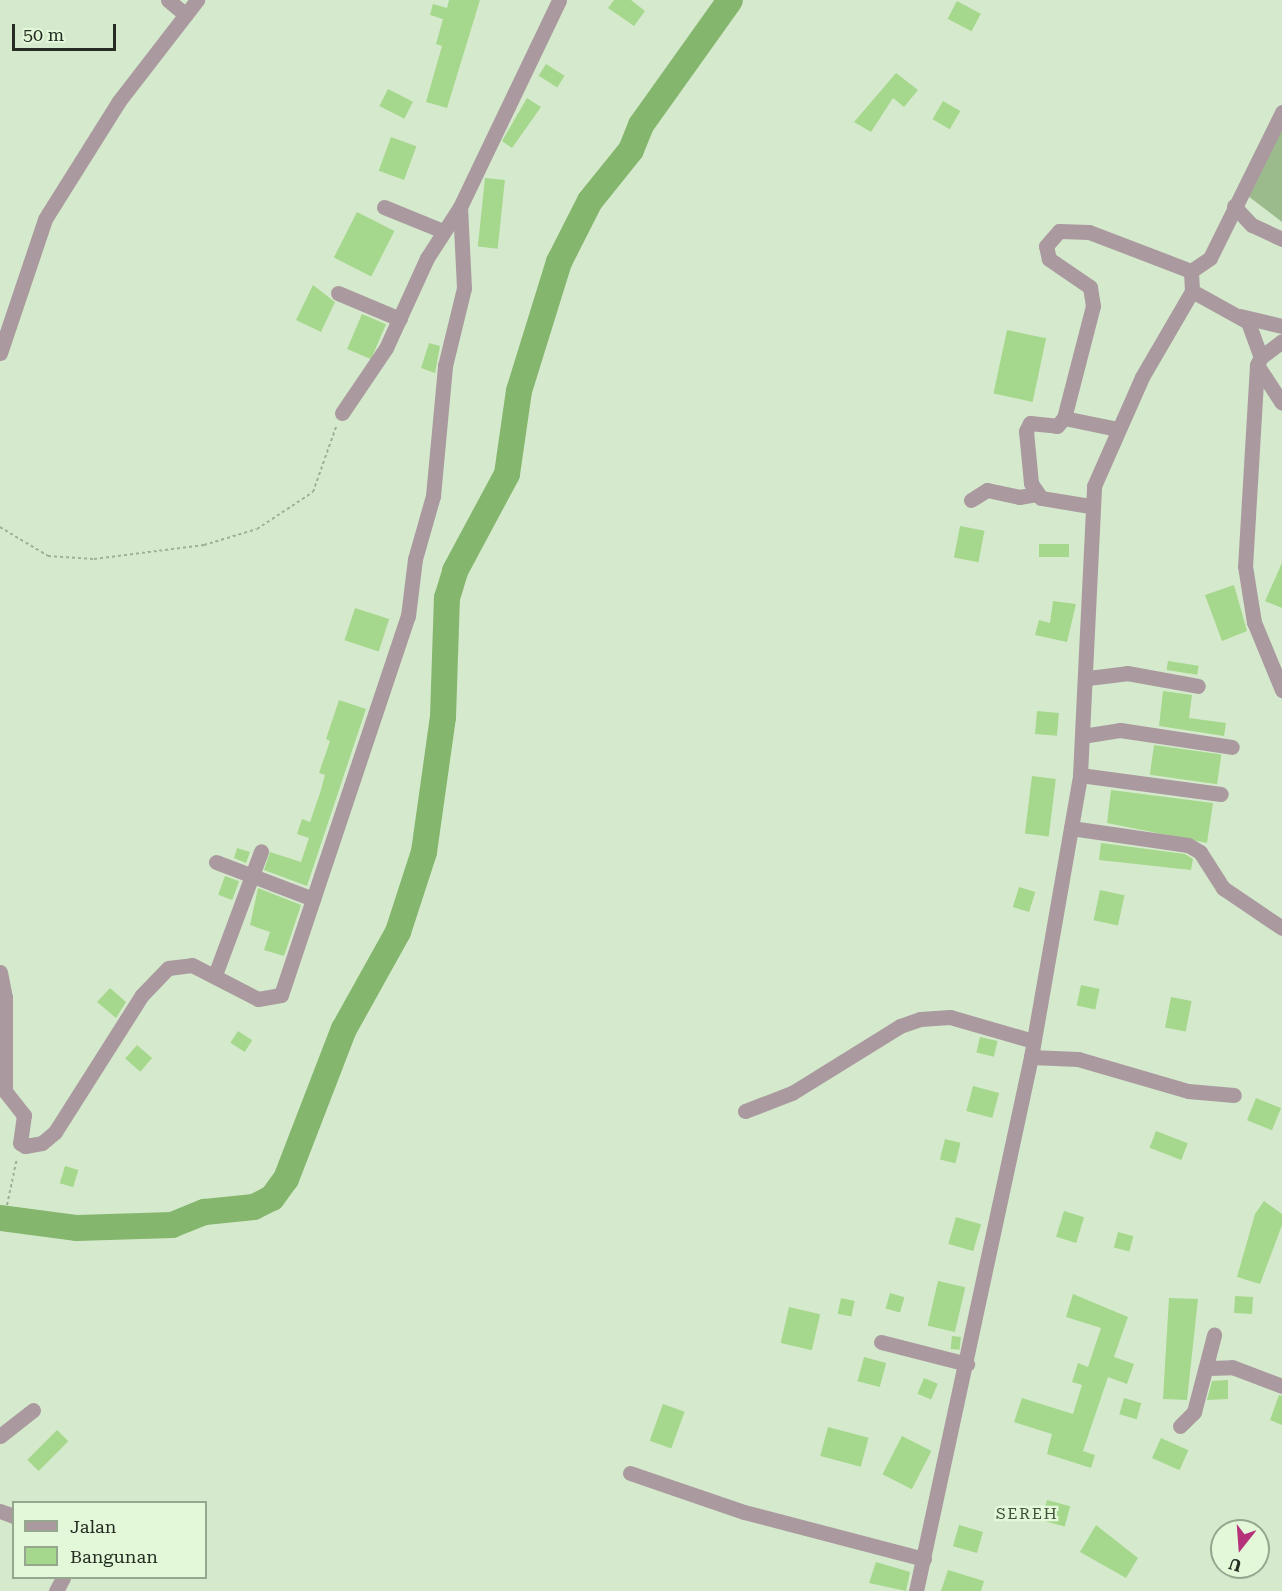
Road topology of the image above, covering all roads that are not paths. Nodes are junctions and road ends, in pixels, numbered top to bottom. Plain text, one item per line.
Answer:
1 (168, 0) edge
2 (197, 0) edge
3 (559, 0) edge
4 (186, 15) junction
5 (1282, 112) edge
6 (1234, 206) junction
7 (384, 207) dead end
8 (460, 207) junction
9 (443, 231) junction
10 (1282, 239) edge
11 (1191, 271) junction
12 (1192, 291) junction
13 (339, 294) dead end
14 (1240, 316) junction
15 (399, 319) junction
16 (1282, 326) edge
17 (1282, 341) edge
18 (1, 348) edge
19 (1259, 361) junction
20 (1282, 403) edge
21 (342, 413) road end
22 (1064, 418) junction
23 (1117, 429) junction
24 (1036, 494) junction
25 (971, 500) dead end
26 (1090, 506) junction
27 (1088, 678) junction
28 (1198, 686) dead end
29 (1281, 686) edge
30 (1082, 736) junction
31 (1232, 747) dead end
32 (1080, 775) junction
33 (1221, 794) dead end
34 (1071, 828) junction
35 (261, 851) dead end
36 (216, 862) dead end
37 (252, 877) junction
38 (314, 899) junction
39 (1282, 928) edge
40 (0, 972) edge
41 (215, 975) junction
42 (1033, 1041) junction
43 (1031, 1057) junction
44 (1234, 1095) dead end
45 (745, 1111) dead end
46 (1214, 1335) dead end
47 (881, 1342) dead end
48 (967, 1365) junction
49 (1209, 1368) junction
50 (1282, 1386) edge
51 (33, 1410) dead end
52 (1180, 1426) dead end
53 (0, 1436) edge
54 (630, 1473) dead end
55 (924, 1559) junction
56 (916, 1591) edge

1 - 4 street
2 - 4 street
3 - 8 street
4 - 18 street
5 - 6 street
6 - 10 street
6 - 11 street
7 - 9 street
8 - 9 street
8 - 38 street
9 - 15 street
11 - 12 street
11 - 22 street
12 - 14 street
12 - 23 street
13 - 15 street
14 - 16 street
14 - 19 street
15 - 21 street
17 - 19 street
19 - 20 street
19 - 29 street
22 - 23 street
22 - 24 street
23 - 26 street
24 - 25 street
24 - 26 street
26 - 27 street
27 - 28 street
27 - 30 street
30 - 31 street
30 - 32 street
32 - 33 street
32 - 34 street
34 - 39 street
34 - 42 street
35 - 37 street
36 - 37 street
37 - 38 street
37 - 41 street
38 - 41 street
40 - 41 street
42 - 43 street
42 - 45 street
43 - 44 street
43 - 48 street
46 - 49 street
47 - 48 street
48 - 55 street
49 - 50 street
49 - 52 street
51 - 53 street
54 - 55 street
55 - 56 street

